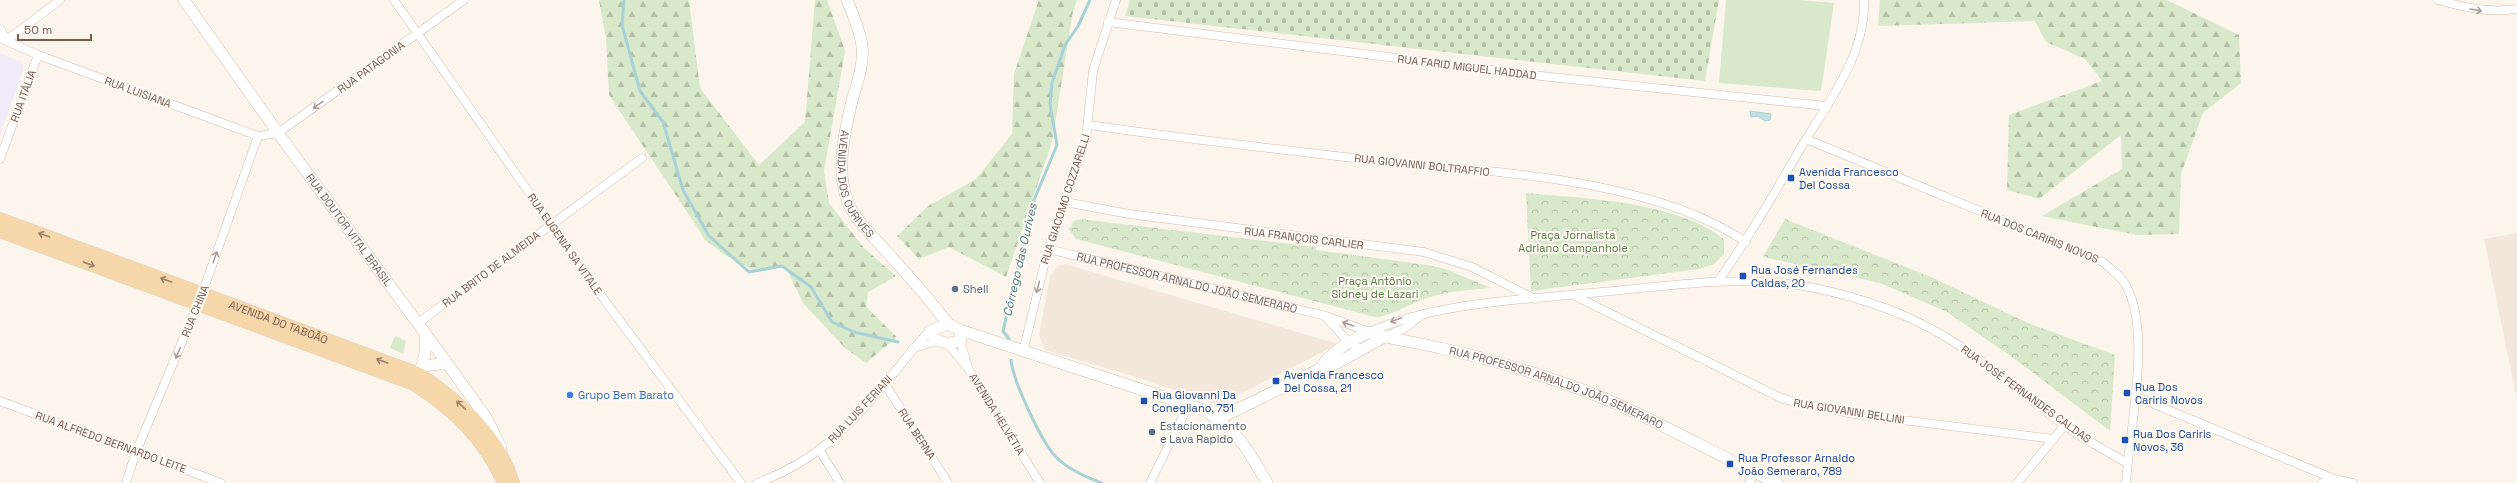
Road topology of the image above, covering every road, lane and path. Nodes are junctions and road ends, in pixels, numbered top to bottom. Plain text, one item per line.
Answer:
1 (60, 0) edge
2 (184, 0) edge
3 (394, 0) edge
4 (464, 0) edge
5 (847, 0) edge
6 (1116, 0) edge
7 (1864, 0) edge
8 (2438, 0) edge
9 (2456, 3) edge
10 (2517, 9) edge
11 (1108, 22) junction
12 (0, 29) edge
13 (418, 33) junction
14 (4, 39) edge
15 (38, 55) junction
16 (1826, 106) junction
17 (1089, 125) junction
18 (278, 133) junction
19 (258, 136) junction
20 (1806, 139) junction
21 (642, 158) dead end
22 (0, 159) edge
23 (1065, 202) junction
24 (0, 219) edge
25 (551, 224) junction
26 (0, 231) edge
27 (1746, 242) junction
28 (1048, 249) junction
29 (1718, 281) junction
30 (1572, 295) junction
31 (200, 299) junction
32 (1535, 299) junction
33 (931, 301) junction
34 (1425, 313) junction
35 (1326, 316) junction
36 (418, 323) junction
37 (948, 324) junction
38 (932, 330) junction
39 (1369, 332) junction
40 (425, 333) junction
41 (961, 337) junction
42 (1384, 337) junction
43 (943, 342) junction
44 (1349, 343) junction
45 (912, 348) junction
46 (1361, 349) junction
47 (1023, 352) junction
48 (447, 363) junction
49 (1320, 369) junction
50 (968, 370) junction
51 (419, 374) junction
52 (885, 384) junction
53 (2135, 396) junction
54 (0, 401) edge
55 (1189, 404) junction
56 (1218, 419) junction
57 (2065, 425) junction
58 (2054, 439) junction
59 (820, 451) junction
60 (136, 452) junction
61 (2127, 463) junction
62 (505, 464) junction
63 (1755, 473) junction
64 (2334, 479) junction
65 (208, 481) edge
66 (126, 483) edge
67 (221, 483) edge
68 (504, 483) edge
69 (514, 483) edge
70 (741, 483) edge
71 (757, 483) edge
72 (840, 483) edge
73 (948, 483) edge
74 (1040, 483) edge
75 (1150, 483) edge
76 (1267, 483) edge
77 (1749, 483) edge
78 (1777, 483) edge
79 (2017, 483) edge
80 (2126, 483) edge
81 (2322, 483) edge
82 (2353, 483) edge

1 - 14 street
2 - 18 main road, RUA DOUTOR VITAL BRASIL
3 - 13 street, RUA EUGENIA SA VITALE
4 - 13 street, RUA PATAGONIA
5 - 33 main road, AVENIDA DOS OURIVES
6 - 11 street, RUA GIACOMO COZZARELLI
7 - 16 street
8 - 9 street
9 -> 10 street
11 - 16 street, RUA FARID MIGUEL HADDAD
11 - 17 street, RUA GIACOMO COZZARELLI
12 - 14 street
13 -> 18 street, RUA PATAGONIA
13 - 25 street, RUA EUGENIA SA VITALE
14 - 15 street, RUA LUISIANA
15 - 19 street, RUA LUISIANA
15 - 22 street, RUA ITÁLIA
16 - 20 street
17 - 23 street, RUA GIACOMO COZZARELLI
17 - 27 street, RUA GIOVANNI BOLTRAFFIO
18 - 19 street, RUA LUISIANA
18 - 36 main road, RUA DOUTOR VITAL BRASIL
31 -> 19 street, RUA CHINA
20 - 27 street
20 - 53 street, RUA DOS CARIRIS NOVOS
21 - 25 street, RUA BRITO DE ALMEIDA
23 - 28 street, RUA GIACOMO COZZARELLI
23 - 32 street, RUA FRANÇOIS CARLIER
31 -> 24 main road, AVENIDA DO TABOÃO
25 - 36 street, RUA BRITO DE ALMEIDA
25 - 70 street, RUA EUGENIA SA VITALE
26 -> 31 main road, AVENIDA DO TABOÃO
27 - 29 street
28 - 35 street, RUA PROFESSOR ARNALDO JOÃO SEMERARO
28 -> 47 street, RUA GIACOMO COZZARELLI
29 - 30 street, RUA JOSÉ FERNANDES CALDAS
29 - 57 street, RUA JOSÉ FERNANDES CALDAS
30 - 32 street
30 - 58 street, RUA GIOVANNI BELLINI
31 - 51 main road, AVENIDA DO TABOÃO
31 -> 60 street, RUA CHINA
32 - 34 street
33 - 37 main road, AVENIDA DOS OURIVES
33 - 38 main road
34 -> 39 street
34 - 42 street
39 -> 35 street, RUA PROFESSOR ARNALDO JOÃO SEMERARO
35 - 44 street
36 - 40 main road, RUA DOUTOR VITAL BRASIL
37 - 38 main road
37 - 41 main road
38 - 43 main road
38 - 45 street, RUA LUIS FERIANI
39 - 42 main road, RUA PROFESSOR ARNALDO JOÃO SEMERARO
39 - 44 main road
40 - 48 main road, RUA DOUTOR VITAL BRASIL
40 - 51 main road
41 - 43 main road
41 - 47 main road
41 - 50 street, AVENIDA HELVÉTIA
42 - 46 main road
42 - 63 main road, RUA PROFESSOR ARNALDO JOÃO SEMERARO
43 - 45 street
43 - 50 street
44 - 46 street
44 - 49 main road
45 - 52 street, RUA LUIS FERIANI
46 - 49 main road
47 - 55 main road
48 - 51 main road
48 - 62 main road, RUA DOUTOR VITAL BRASIL
49 - 56 main road
50 - 74 street, AVENIDA HELVÉTIA
62 -> 51 main road, AVENIDA DO TABOÃO
51 - 68 main road, AVENIDA DO TABOÃO
52 - 59 street, RUA LUIS FERIANI
52 - 73 street, RUA BERNA
53 - 61 street, RUA DOS CARIRIS NOVOS
53 - 64 street
54 - 60 street, RUA ALFREDO BERNARDO LEITE
55 - 56 main road
55 - 75 street
56 - 76 main road
57 - 58 street
57 - 61 street, RUA JOSÉ FERNANDES CALDAS
58 - 79 street
59 - 71 street, RUA LUIS FERIANI
59 - 72 street
60 - 65 street, RUA ALFREDO BERNARDO LEITE
60 - 66 street, RUA CHINA
61 - 80 street, RUA DOS CARIRIS NOVOS
62 - 69 main road, AVENIDA DO TABOÃO
63 - 77 street
63 - 78 main road, RUA PROFESSOR ARNALDO JOÃO SEMERARO
64 - 81 street
64 - 82 street
65 - 67 street, RUA ALFREDO BERNARDO LEITE

